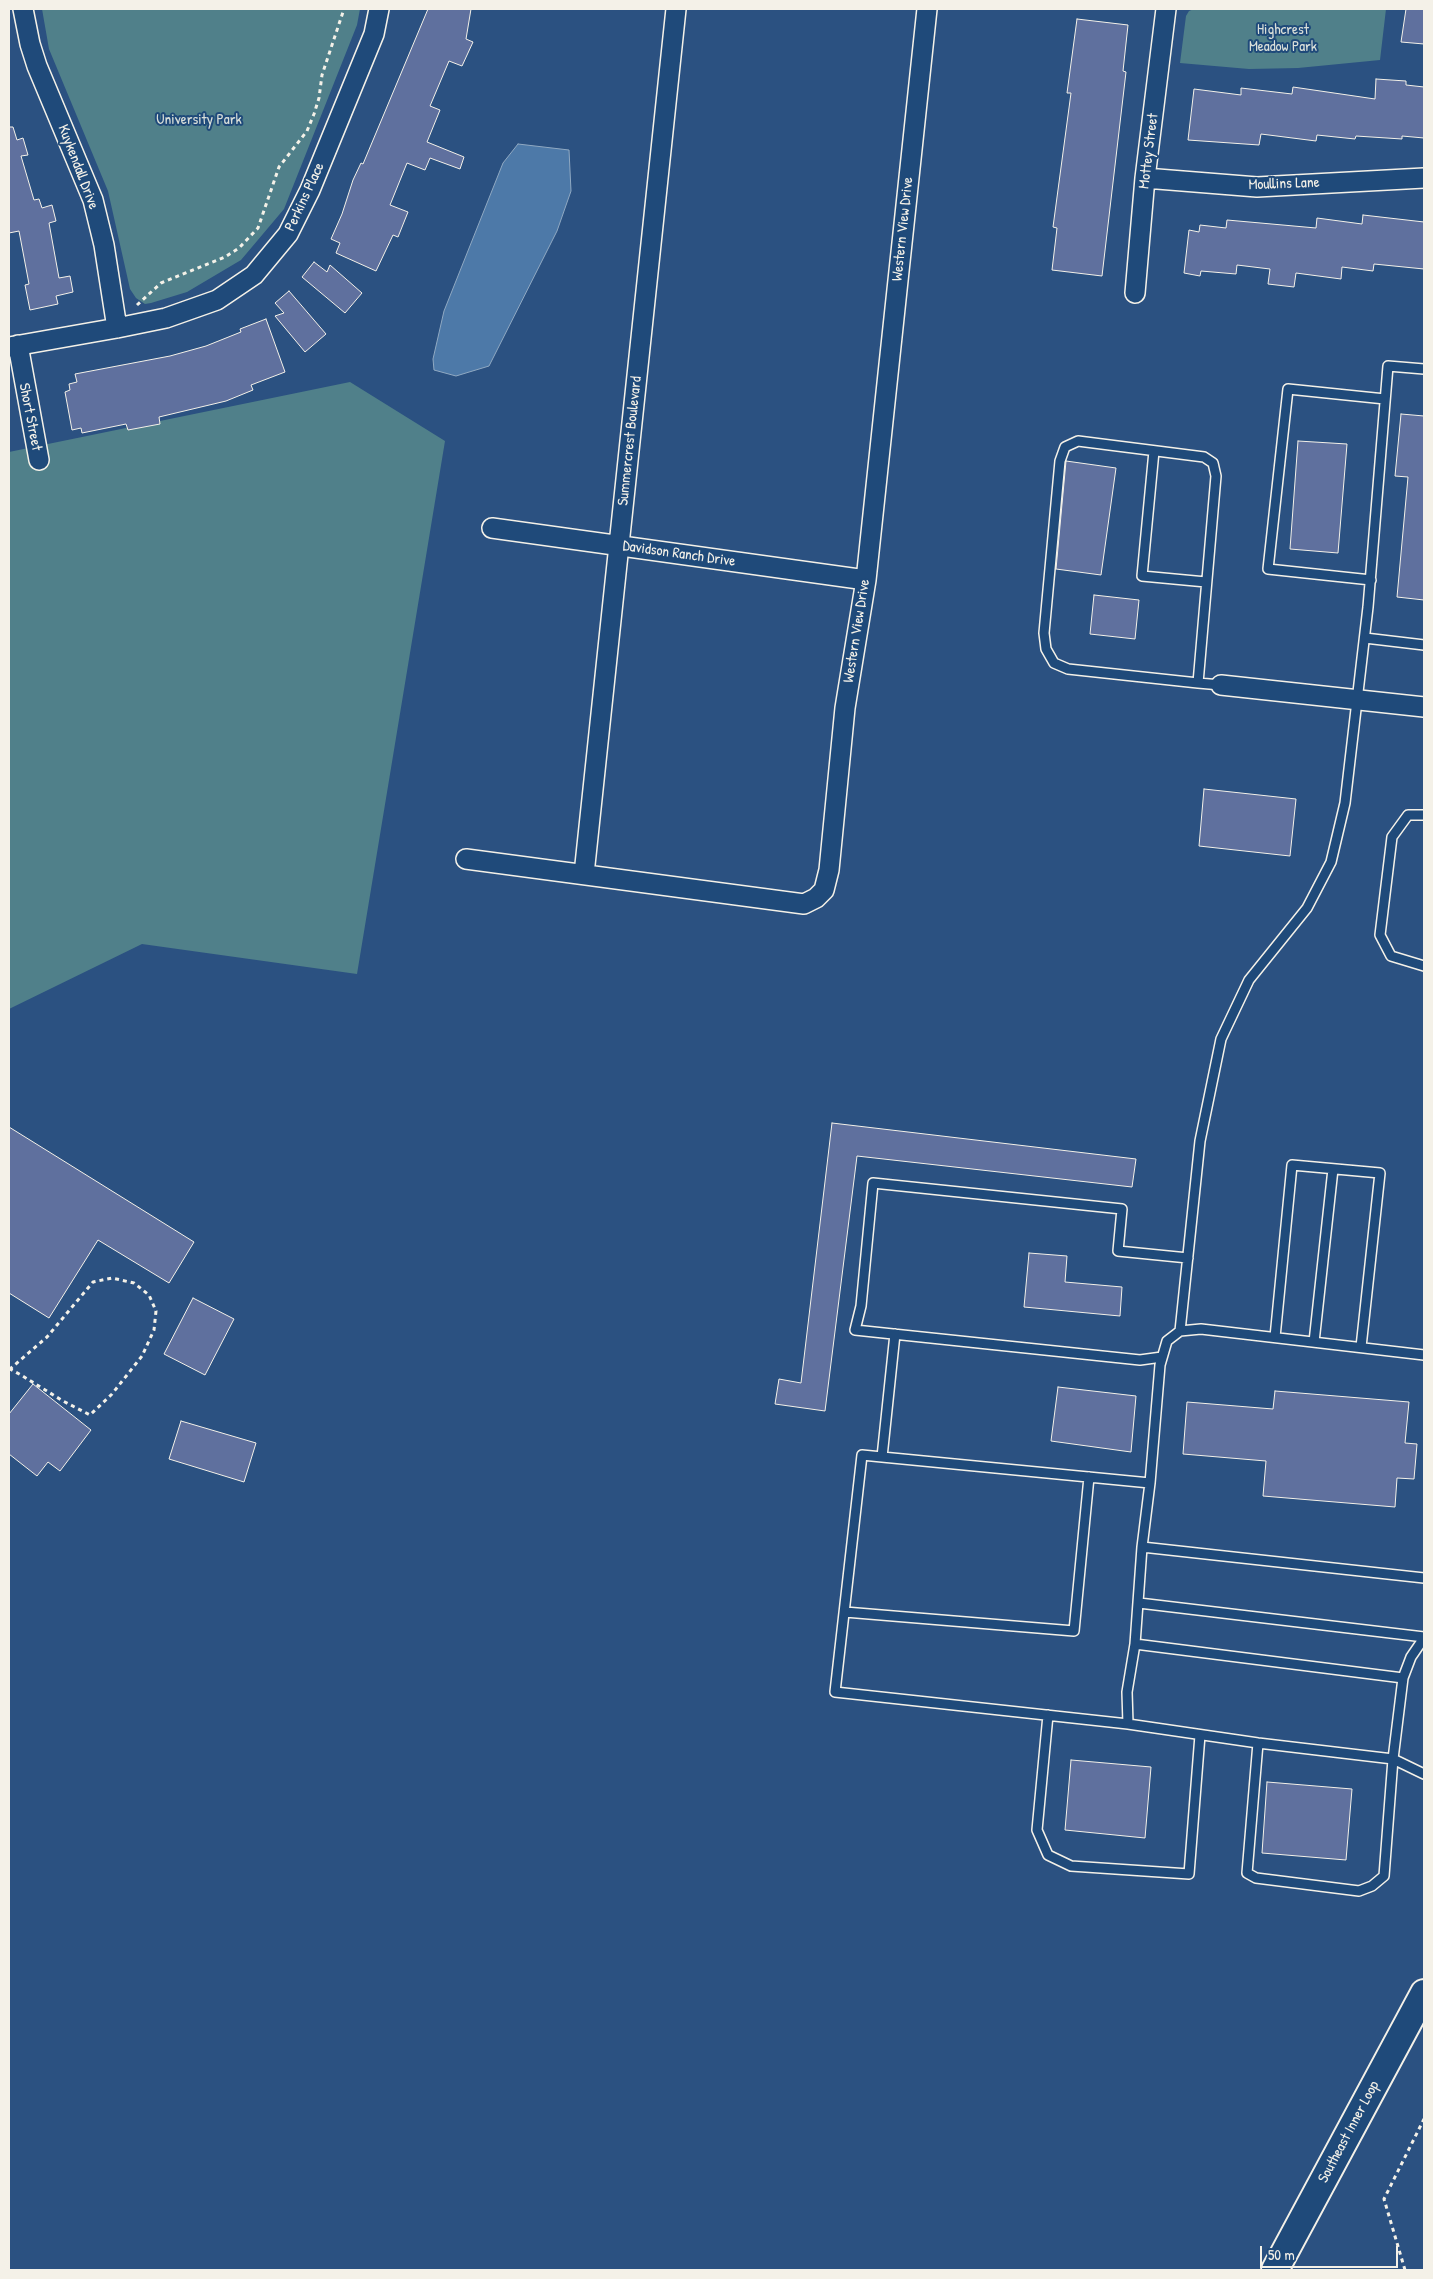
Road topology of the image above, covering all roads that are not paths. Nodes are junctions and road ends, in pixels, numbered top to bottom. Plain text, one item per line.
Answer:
1 (23, 9) edge
2 (379, 9) edge
3 (676, 9) edge
4 (927, 9) edge
5 (1166, 9) edge
6 (1145, 178) junction
7 (1424, 178) edge
8 (1135, 293) dead end
9 (117, 328) junction
10 (13, 346) edge
11 (1424, 369) edge
12 (1385, 399) junction
13 (1154, 451) junction
14 (39, 460) dead end
15 (492, 528) dead end
16 (618, 546) junction
17 (866, 580) junction
18 (1371, 580) junction
19 (1206, 582) junction
20 (1364, 638) junction
21 (1424, 645) edge
22 (1198, 683) junction
23 (1221, 685) joint
24 (1357, 700) junction
25 (1424, 707) edge
26 (1424, 815) edge
27 (466, 859) dead end
28 (584, 874) junction
29 (1424, 966) edge
30 (1333, 1169) junction
31 (1188, 1258) junction
32 (1180, 1331) junction
33 (895, 1334) junction
34 (1275, 1337) junction
35 (1314, 1342) junction
36 (1361, 1347) junction
37 (1424, 1354) edge
38 (1162, 1357) junction
39 (882, 1457) junction
40 (1089, 1477) junction
41 (1150, 1483) junction
42 (1142, 1547) junction
43 (1424, 1578) edge
44 (1139, 1602) junction
45 (845, 1612) junction
46 (1424, 1638) edge
47 (1135, 1644) junction
48 (1403, 1678) junction
49 (1048, 1715) junction
50 (1128, 1724) junction
51 (1200, 1734) junction
52 (1258, 1743) junction
53 (1393, 1758) junction
54 (1424, 1774) edge
55 (1424, 1993) edge
56 (1275, 2270) edge

1 - 9 street, Kuykendall Drive
2 - 9 street, Perkins Place
3 - 16 street, Summercrest Boulevard
4 - 17 street, Western View Drive
5 - 6 street, Mottey Street
6 - 7 street, Moullins Lane
6 - 8 street, Mottey Street
9 - 10 street, Perkins Place
10 - 14 street, Short Street
11 - 12 lane
12 - 18 lane
12 - 18 lane
13 - 19 lane
13 - 19 lane
13 - 22 lane
15 - 16 street, Davidson Ranch Drive
16 - 17 street, Davidson Ranch Drive
16 - 28 street, Summercrest Boulevard
17 - 28 street, Western View Drive
18 - 20 lane
19 - 22 lane
20 - 21 lane
20 - 24 lane
22 - 23 lane
23 - 24 street
24 - 25 street
24 - 31 lane
26 - 29 lane
27 - 28 street, Western View Drive
30 - 34 lane
30 - 35 lane
30 - 36 lane
31 - 32 lane
31 - 33 lane
32 - 34 lane
32 - 38 lane
33 - 38 lane
33 - 39 lane
34 - 35 lane
35 - 36 lane
36 - 37 lane
38 - 41 lane
39 - 40 lane
39 - 45 lane
40 - 41 lane
40 - 45 lane
41 - 42 lane
42 - 43 lane
42 - 44 lane
44 - 46 lane
44 - 47 lane
45 - 49 lane
46 - 48 lane
47 - 48 lane
47 - 50 lane
48 - 53 lane
49 - 50 lane
49 - 51 lane
50 - 51 lane
51 - 52 lane
52 - 53 lane
52 - 53 lane
53 - 54 lane
55 - 56 main road, Southeast Inner Loop

